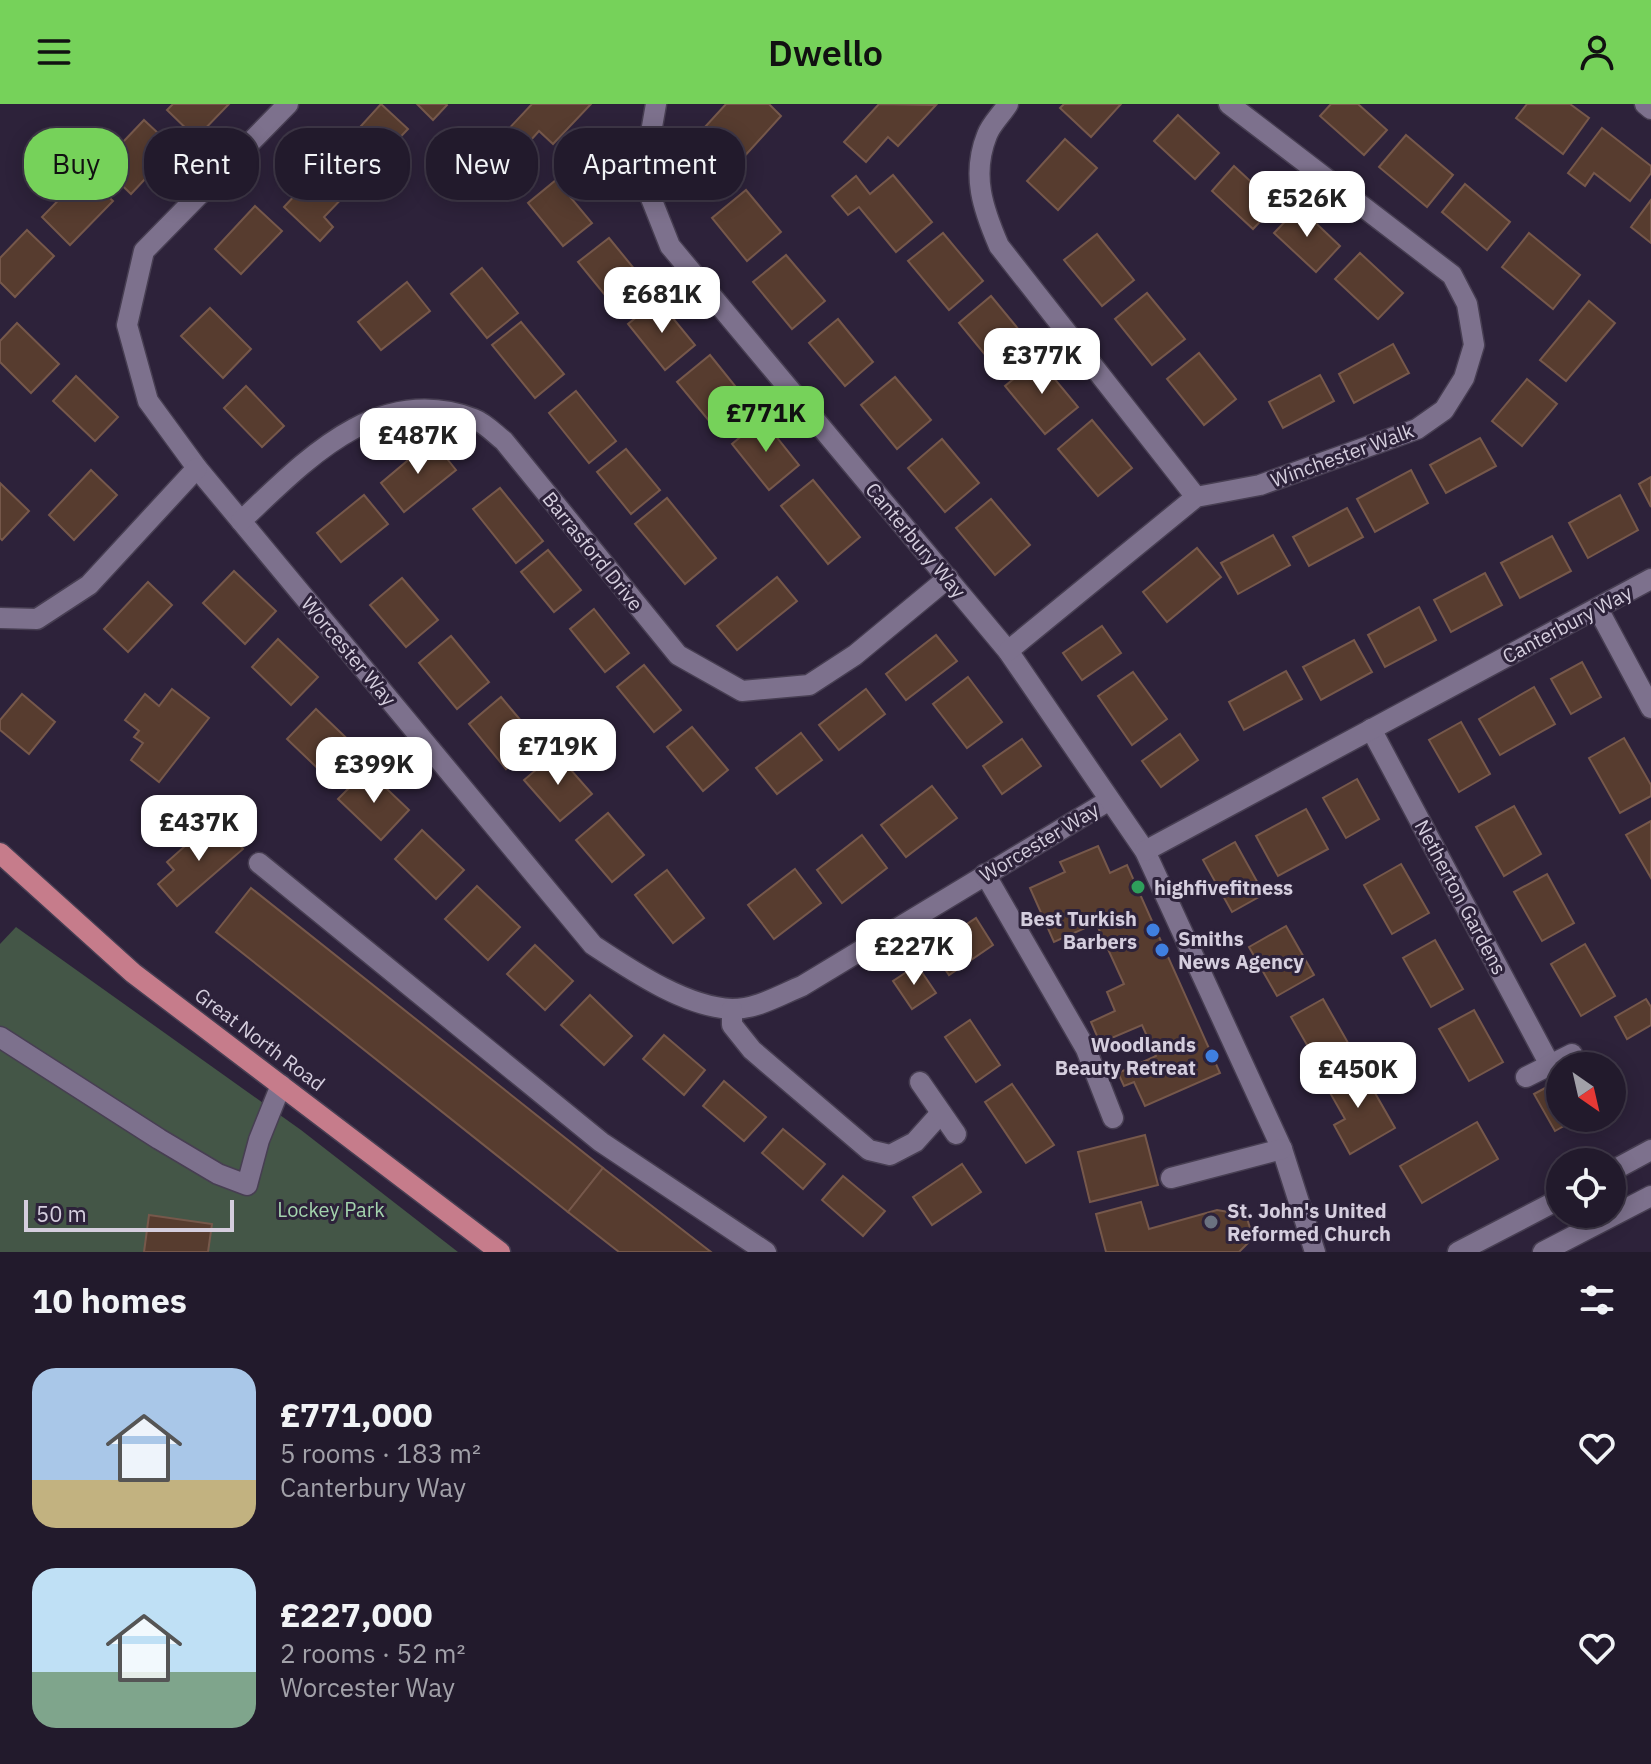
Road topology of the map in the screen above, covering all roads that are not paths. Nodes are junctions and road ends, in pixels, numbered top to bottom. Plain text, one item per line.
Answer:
1 (288, 104) edge
2 (656, 104) edge
3 (1008, 104) edge
4 (1229, 104) edge
5 (1645, 104) edge
6 (1651, 109) edge
7 (197, 468) junction
8 (1196, 497) junction
9 (241, 521) junction
10 (948, 578) junction
11 (1651, 579) edge
12 (1598, 609) junction
13 (0, 618) edge
14 (1008, 651) junction
15 (1651, 708) edge
16 (1371, 729) junction
17 (1108, 801) junction
18 (1145, 851) junction
19 (0, 853) edge
20 (259, 863) dead end
21 (985, 874) junction
22 (732, 1009) junction
23 (0, 1037) edge
24 (1546, 1057) edge
25 (1546, 1067) edge
26 (1526, 1077) dead end
27 (920, 1082) dead end
28 (281, 1085) junction
29 (941, 1113) junction
30 (1113, 1118) dead end
31 (956, 1134) dead end
32 (1282, 1149) junction
33 (1651, 1150) edge
34 (1626, 1163) edge
35 (1171, 1178) dead end
36 (1651, 1196) edge
37 (1546, 1206) edge
38 (500, 1252) edge
39 (766, 1252) edge
40 (1315, 1252) edge
41 (1458, 1252) edge
42 (1543, 1252) edge

1 - 7 street, Worcester Way
2 - 10 street, Canterbury Way
3 - 8 street
4 - 8 street, Winchester Walk
5 - 6 street
7 - 9 street, Worcester Way
7 - 13 street
8 - 14 street, Winchester Walk
9 - 10 street, Barrasford Drive
9 - 22 street, Worcester Way
10 - 14 street, Canterbury Way
11 - 12 street, Canterbury Way
12 - 15 street
12 - 16 street, Canterbury Way
14 - 17 street, Canterbury Way
16 - 18 street, Canterbury Way
16 - 24 street, Netherton Gardens
17 - 18 street, Canterbury Way
17 - 21 street, Worcester Way
18 - 32 street, Canterbury Way
19 - 28 main road, Great North Road
20 - 39 street
21 - 22 street, Worcester Way
21 - 30 street
22 - 29 street
23 - 28 street
25 - 26 street
27 - 29 street
28 - 38 main road, Great North Road
29 - 31 street
32 - 35 street
32 - 40 street, Canterbury Way
33 - 34 street
36 - 42 street
37 - 41 street

